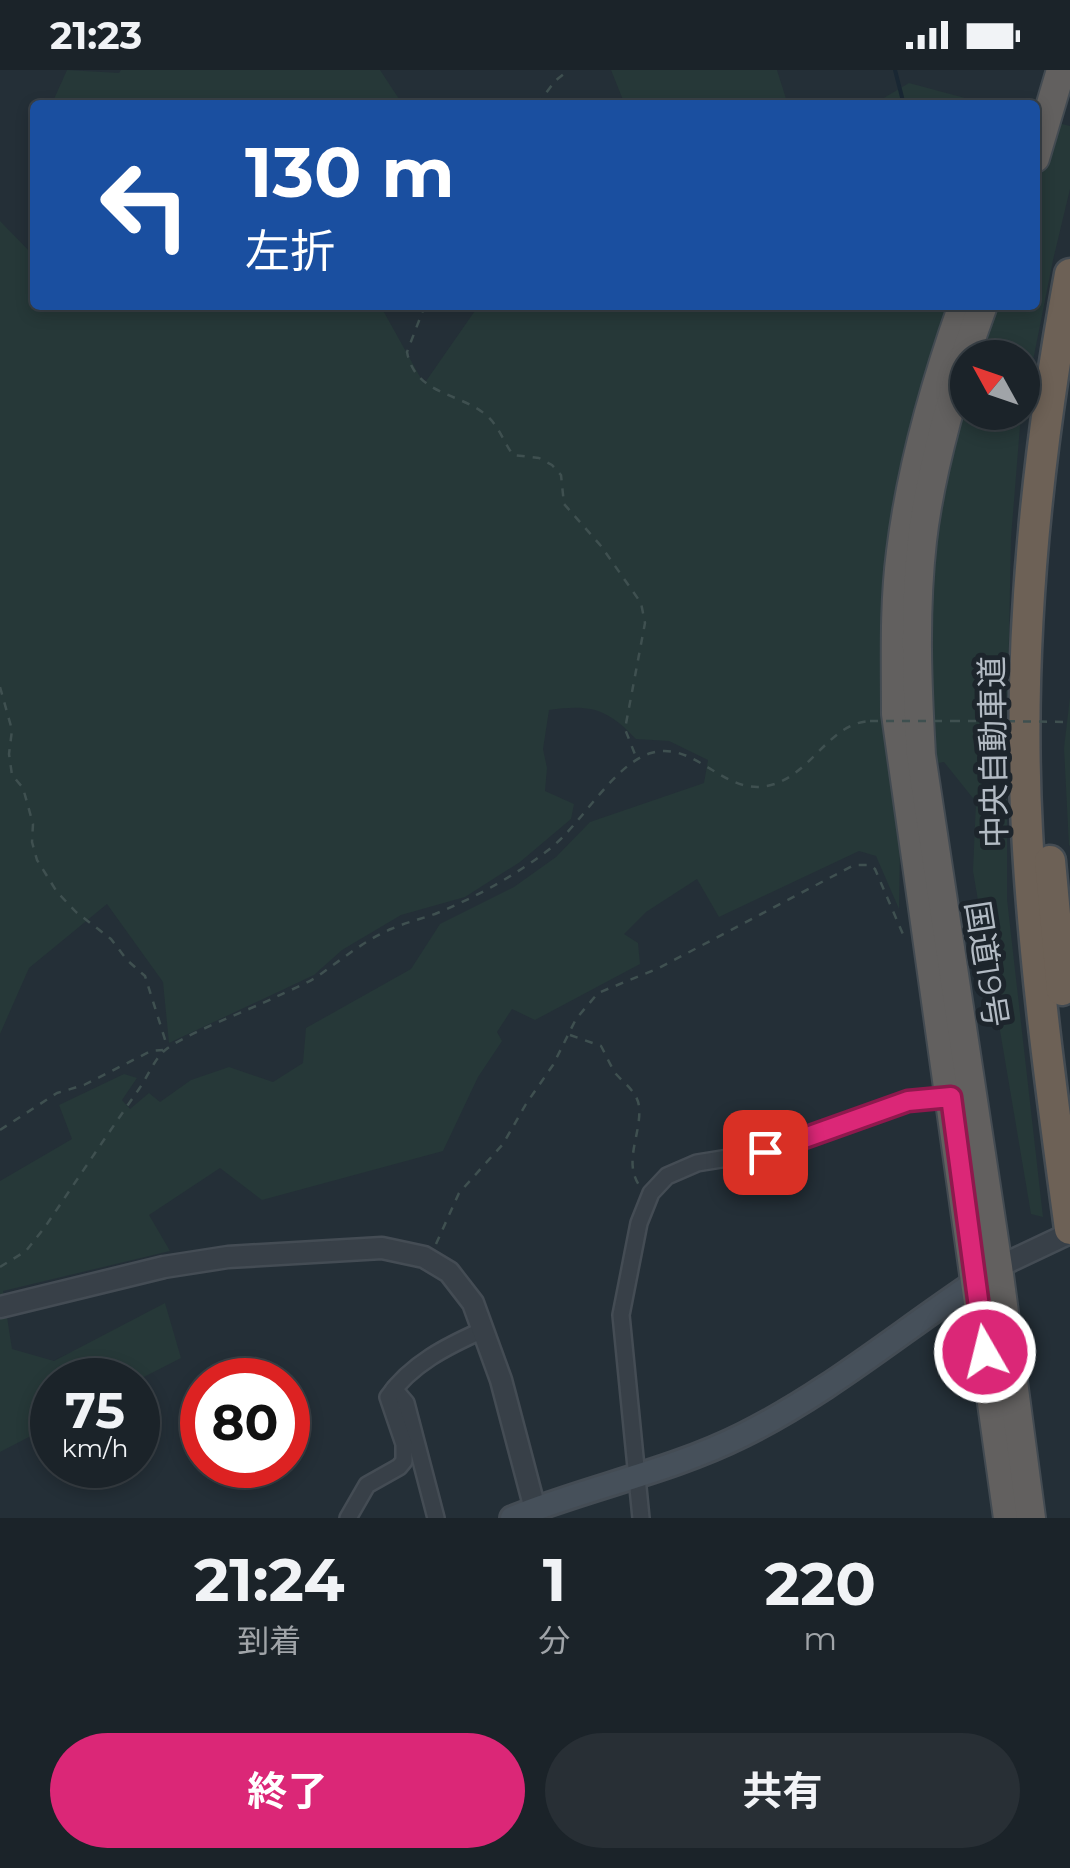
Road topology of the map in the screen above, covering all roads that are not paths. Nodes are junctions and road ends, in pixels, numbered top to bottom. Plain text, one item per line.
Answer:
1 (1043, 70) edge
2 (1061, 70) edge
3 (1034, 100) edge
4 (1040, 141) edge
5 (1070, 274) edge
6 (961, 310) edge
7 (982, 310) edge
8 (1070, 385) edge
9 (1070, 1074) edge
10 (951, 1097) junction
11 (1070, 1231) edge
12 (987, 1274) junction
13 (0, 1307) edge
14 (483, 1330) junction
15 (394, 1388) junction
16 (639, 1477) junction
17 (535, 1509) junction
18 (348, 1518) edge
19 (436, 1518) edge
20 (512, 1518) edge
21 (641, 1518) edge
22 (1008, 1518) edge
23 (1031, 1518) edge

1 - 3 highway
2 - 4 highway
5 - 11 highway, 中央自動車道
6 - 10 highway, 国道19号
7 - 12 highway, 国道19号
8 - 9 highway, 中央自動車道
10 - 12 highway, 国道19号
10 - 16 street
11 - 12 street
12 - 16 main road
12 - 22 highway, 国道19号
12 - 23 highway, 国道19号
13 - 14 street
14 - 15 street
14 - 17 street
15 - 18 street
15 - 19 street
16 - 17 main road
16 - 21 street
17 - 20 main road

